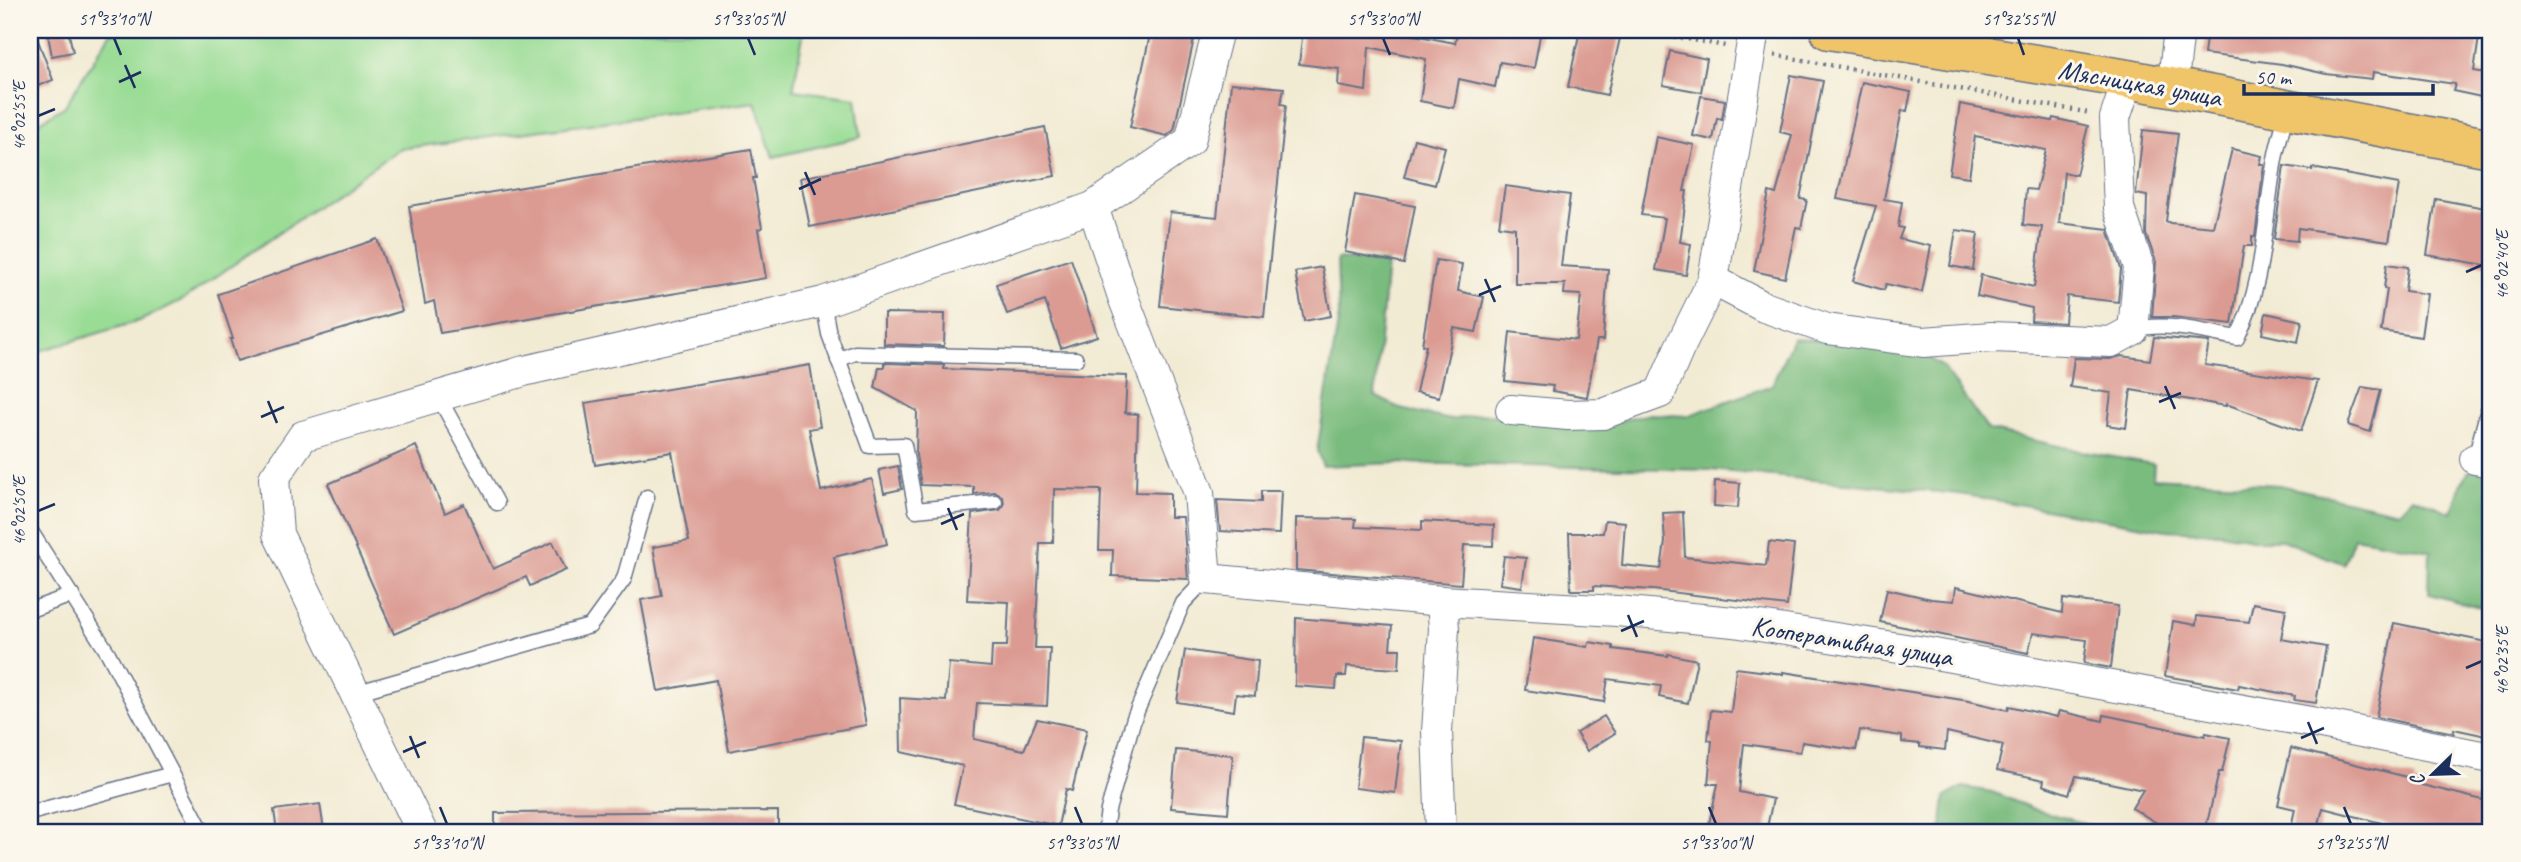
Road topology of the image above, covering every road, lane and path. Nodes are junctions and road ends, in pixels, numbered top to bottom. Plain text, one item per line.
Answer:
1 (1218, 30) edge
2 (1640, 30) edge
3 (1829, 30) edge
4 (2179, 30) edge
5 (1752, 40) edge
6 (2128, 79) junction
7 (2172, 89) junction
8 (2287, 110) junction
9 (2115, 118) junction
10 (2491, 148) edge
11 (1093, 207) junction
12 (1713, 280) junction
13 (823, 302) junction
14 (2133, 330) junction
15 (1076, 359) dead end
16 (838, 360) junction
17 (438, 396) junction
18 (2491, 398) edge
19 (1511, 410) dead end
20 (2483, 461) edge
21 (647, 497) dead end
22 (995, 502) dead end
23 (497, 503) dead end
24 (30, 530) edge
25 (1206, 579) junction
26 (72, 595) junction
27 (1442, 601) junction
28 (30, 610) edge
29 (355, 693) junction
30 (2491, 758) edge
31 (172, 774) junction
32 (30, 813) edge
33 (203, 832) edge
34 (422, 832) edge
35 (1105, 832) edge
36 (1441, 832) edge

1 - 11 street
2 - 5 path
3 - 6 main road, Мясницкая улица
4 - 7 street
5 - 9 path
5 - 12 street
6 - 7 main road, Мясницкая улица
6 - 9 street
7 - 8 main road, Мясницкая улица
8 - 10 main road, Мясницкая улица
8 - 14 lane
9 - 14 street
11 - 13 street
11 - 25 street
12 - 14 street
12 - 19 street
13 - 16 lane
13 - 17 street
15 - 16 lane
16 - 22 lane
17 - 23 lane
17 - 29 street
18 - 20 lane
21 - 29 lane
24 - 26 lane
25 - 27 street, Кооперативная улица
25 - 35 lane
26 - 28 lane
26 - 31 lane
27 - 30 street, Кооперативная улица
27 - 36 street
29 - 34 street
31 - 32 lane
31 - 33 lane

